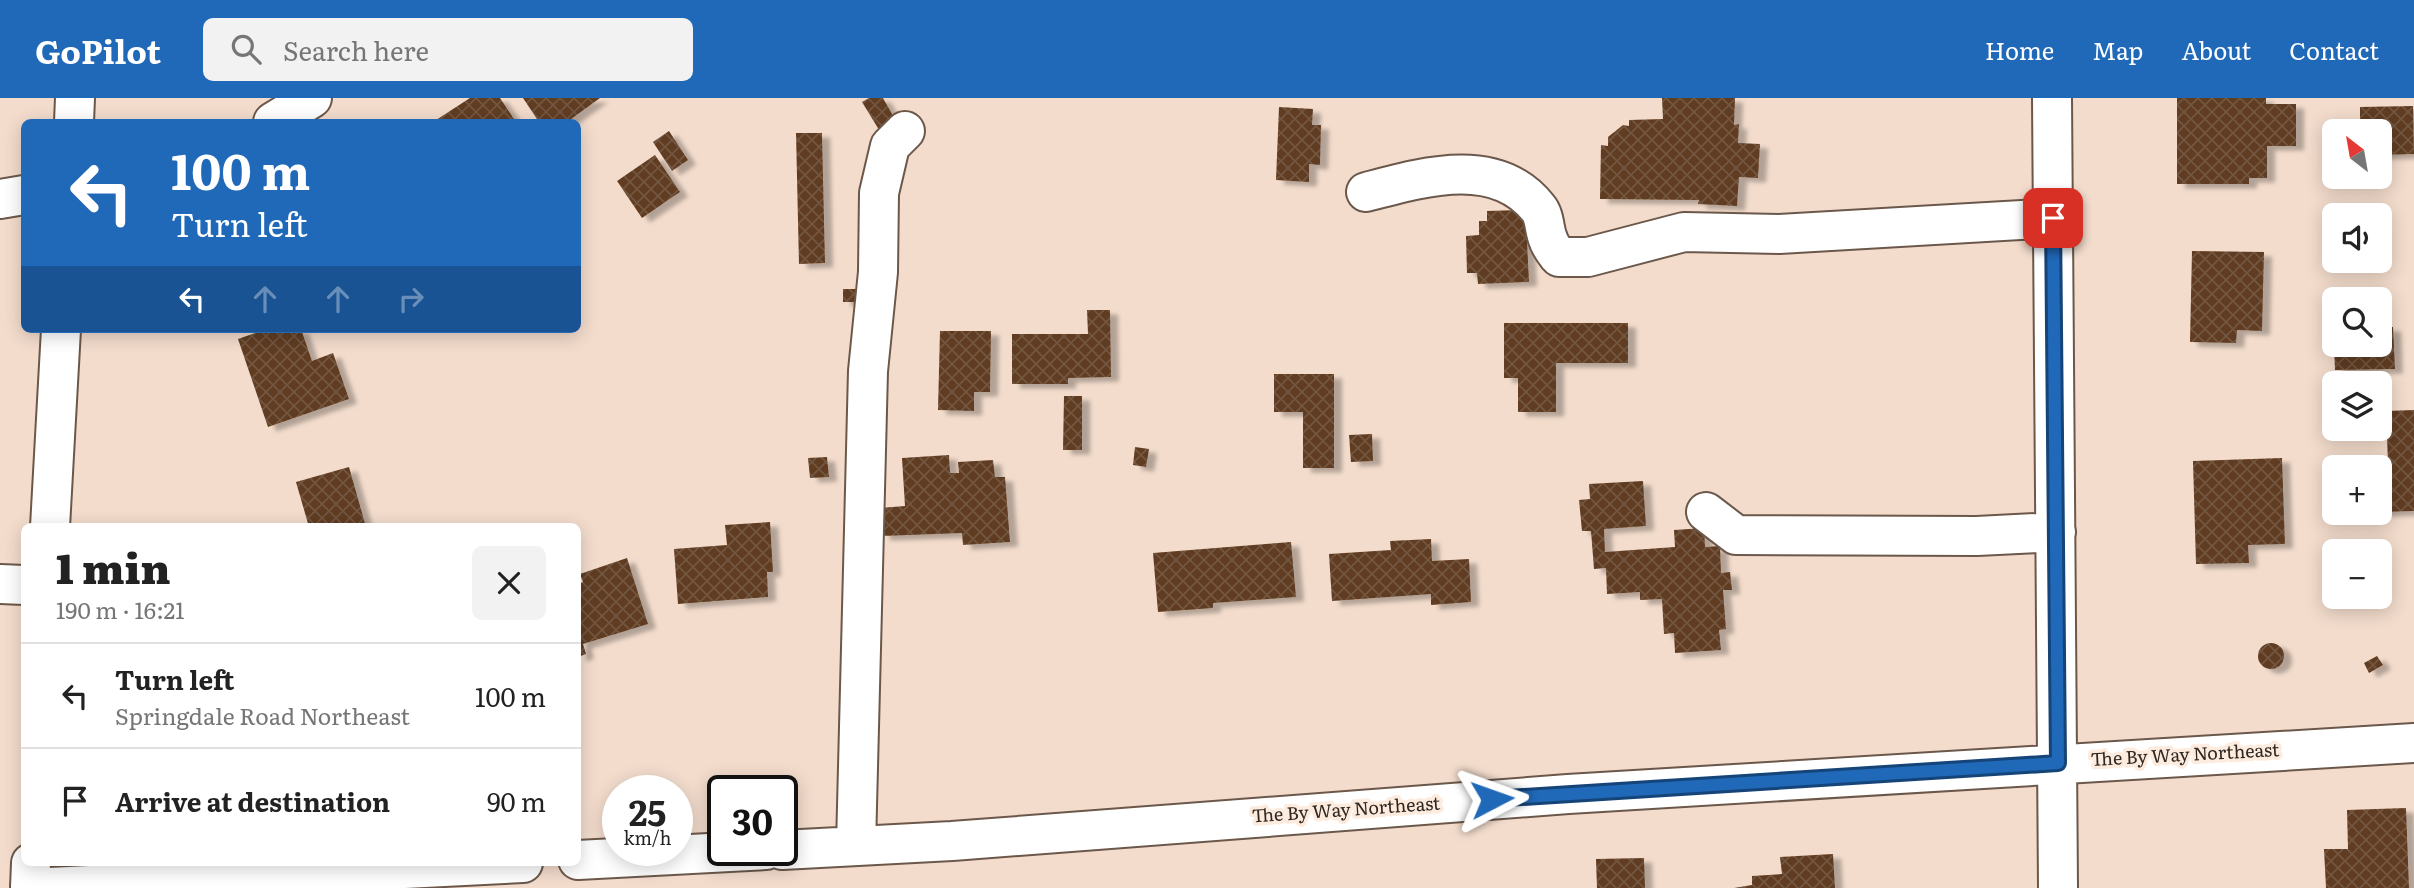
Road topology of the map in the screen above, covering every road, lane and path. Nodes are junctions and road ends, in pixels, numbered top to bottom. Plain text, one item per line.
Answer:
1 (75, 98) edge
2 (312, 98) edge
3 (2052, 98) edge
4 (74, 119) edge
5 (278, 119) edge
6 (905, 131) dead end
7 (1366, 192) dead end
8 (21, 196) edge
9 (0, 199) edge
10 (2053, 218) junction
11 (61, 333) edge
12 (1706, 512) dead end
13 (50, 523) edge
14 (2056, 531) junction
15 (0, 584) edge
16 (21, 585) edge
17 (2414, 743) edge
18 (2058, 763) junction
19 (856, 846) junction
20 (798, 849) edge
21 (707, 853) edge
22 (581, 860) edge
23 (31, 866) edge
24 (464, 866) edge
25 (0, 882) edge
26 (30, 888) edge
27 (2058, 888) edge

1 - 4 street
2 - 5 street
3 - 10 street
6 - 19 street
7 - 10 street
8 - 9 street
10 - 14 street
11 - 13 street
12 - 14 street
14 - 18 street
15 - 16 street
17 - 18 street, The By Way Northeast
18 - 19 street, The By Way Northeast
18 - 27 street
19 - 20 street, The By Way Northeast
21 - 22 street
23 - 26 street
24 - 26 street
25 - 26 street

